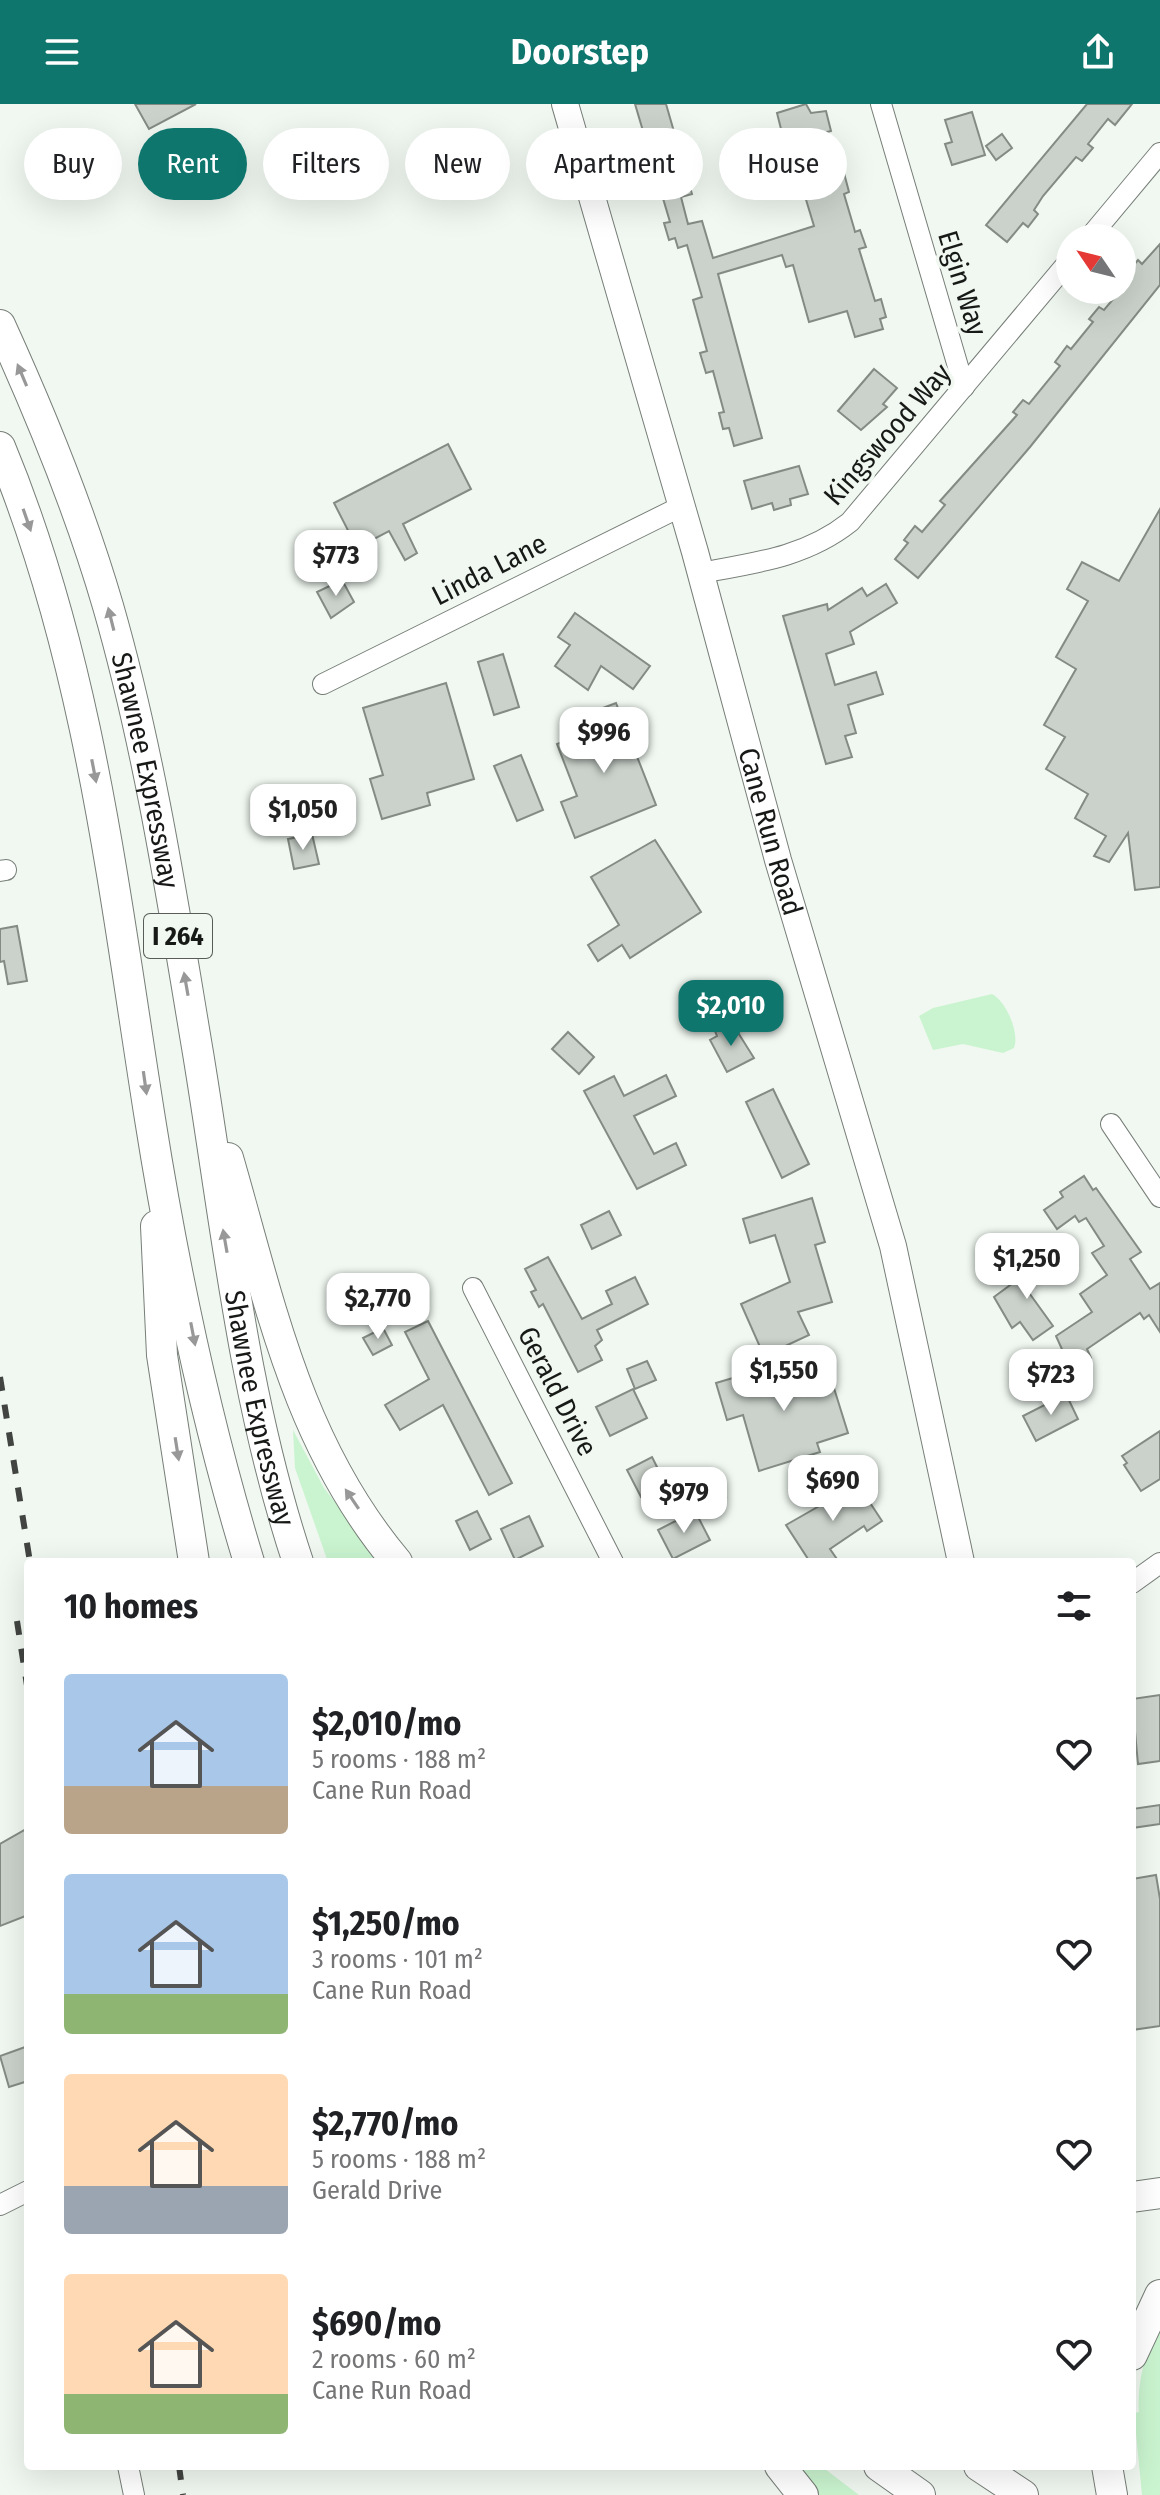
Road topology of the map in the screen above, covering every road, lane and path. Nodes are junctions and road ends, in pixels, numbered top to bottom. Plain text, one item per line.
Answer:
1 (565, 104) edge
2 (881, 104) edge
3 (1160, 153) edge
4 (1101, 224) edge
5 (1056, 277) edge
6 (0, 325) edge
7 (964, 387) junction
8 (0, 447) edge
9 (682, 506) junction
10 (700, 573) junction
11 (323, 684) dead end
12 (199, 1056) junction
13 (150, 1120) junction
14 (1111, 1124) dead end
15 (1160, 1197) edge
16 (473, 1288) dead end
17 (193, 1558) edge
18 (248, 1558) edge
19 (297, 1558) edge
20 (394, 1558) edge
21 (611, 1558) edge
22 (960, 1558) edge
23 (1160, 1563) edge
24 (1136, 1580) edge
25 (24, 2193) edge
26 (1160, 2193) edge
27 (1136, 2196) edge
28 (0, 2205) edge
29 (1160, 2295) edge
30 (1136, 2346) edge
31 (129, 2470) edge
32 (783, 2470) edge
33 (885, 2470) edge
34 (985, 2470) edge
35 (134, 2495) edge
36 (803, 2495) edge
37 (920, 2495) edge
38 (1023, 2495) edge

1 - 9 main road, Cane Run Road
2 - 7 street, Elgin Way
3 - 4 street
5 - 7 street, Kingswood Way
12 -> 6 highway, Shawnee Expressway / I 264
7 - 10 street, Kingswood Way
8 -> 13 highway, Shawnee Expressway / I 264
9 - 10 main road, Cane Run Road
9 - 11 street, Linda Lane
10 - 22 main road, Cane Run Road
19 -> 12 highway, Shawnee Expressway / I 264
20 -> 12 highway
13 -> 17 highway
13 -> 18 highway, Shawnee Expressway / I 264
14 - 15 street
16 - 21 street, Gerald Drive
23 - 24 street
25 - 28 street
26 - 27 highway
29 - 30 highway
31 - 35 street
32 - 36 highway
33 - 37 highway
34 - 38 highway

